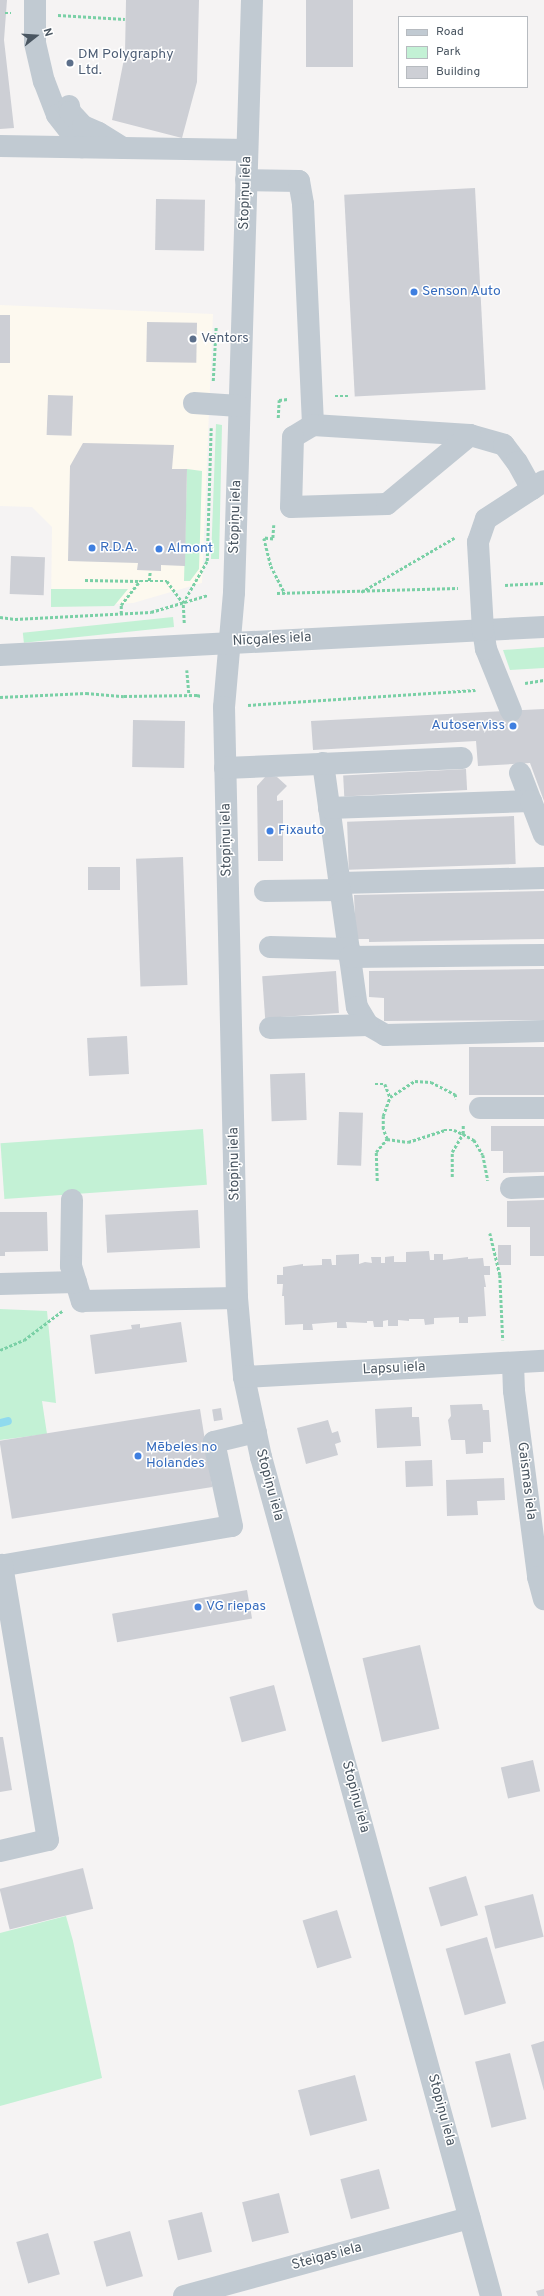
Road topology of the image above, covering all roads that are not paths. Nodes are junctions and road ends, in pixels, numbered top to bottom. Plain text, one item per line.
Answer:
1 (252, 0) edge
2 (34, 7) edge
3 (66, 97) dead end
4 (0, 146) edge
5 (82, 147) junction
6 (123, 148) junction
7 (247, 150) junction
8 (246, 180) junction
9 (194, 403) dead end
10 (239, 406) junction
11 (313, 425) junction
12 (470, 435) junction
13 (538, 485) edge
14 (544, 627) edge
15 (483, 630) junction
16 (231, 642) junction
17 (0, 655) edge
18 (511, 711) dead end
19 (462, 758) dead end
20 (323, 764) junction
21 (225, 768) junction
22 (520, 773) dead end
23 (531, 801) junction
24 (329, 808) junction
25 (544, 836) edge
26 (544, 878) edge
27 (340, 886) junction
28 (265, 891) dead end
29 (270, 947) dead end
30 (349, 953) junction
31 (544, 954) edge
32 (368, 1025) junction
33 (270, 1028) dead end
34 (544, 1032) edge
35 (544, 1108) edge
36 (468, 1111) road end
37 (544, 1187) edge
38 (511, 1188) dead end
39 (72, 1200) dead end
40 (0, 1284) edge
41 (79, 1292) junction
42 (237, 1298) junction
43 (544, 1361) edge
44 (509, 1363) junction
45 (244, 1378) junction
46 (256, 1432) junction
47 (1, 1565) edge
48 (544, 1599) edge
49 (0, 1851) edge
50 (470, 2218) junction
51 (184, 2296) edge
52 (492, 2296) edge

1 - 7 street, Stopiņu iela
2 - 5 street
3 - 6 street
4 - 5 street
5 - 6 street
6 - 7 street
7 - 8 street, Stopiņu iela
8 - 10 street, Stopiņu iela
8 - 11 street
9 - 10 street
10 - 16 street, Stopiņu iela
11 - 12 street
11 - 12 street
12 - 13 street
13 - 15 street
14 - 15 street, Nīcgales iela
15 - 16 street, Nīcgales iela
15 - 18 street
16 - 17 street, Nīcgales iela
16 - 21 street, Stopiņu iela
19 - 20 street
20 - 21 street
20 - 24 street
21 - 42 street, Stopiņu iela
22 - 23 street
23 - 24 street
23 - 25 street
24 - 27 street
26 - 27 street
27 - 28 street
27 - 30 street
29 - 30 street
30 - 31 street
30 - 32 street
32 - 33 street
32 - 34 street
35 - 36 street
37 - 38 street
39 - 41 street
40 - 41 street
41 - 42 street
42 - 45 street, Stopiņu iela
43 - 44 street, Lapsu iela
44 - 45 street, Lapsu iela
44 - 48 street, Gaismas iela
45 - 46 street, Stopiņu iela
46 - 47 street
46 - 50 street, Stopiņu iela
47 - 49 street
50 - 51 street, Steigas iela
50 - 52 street, Stopiņu iela

